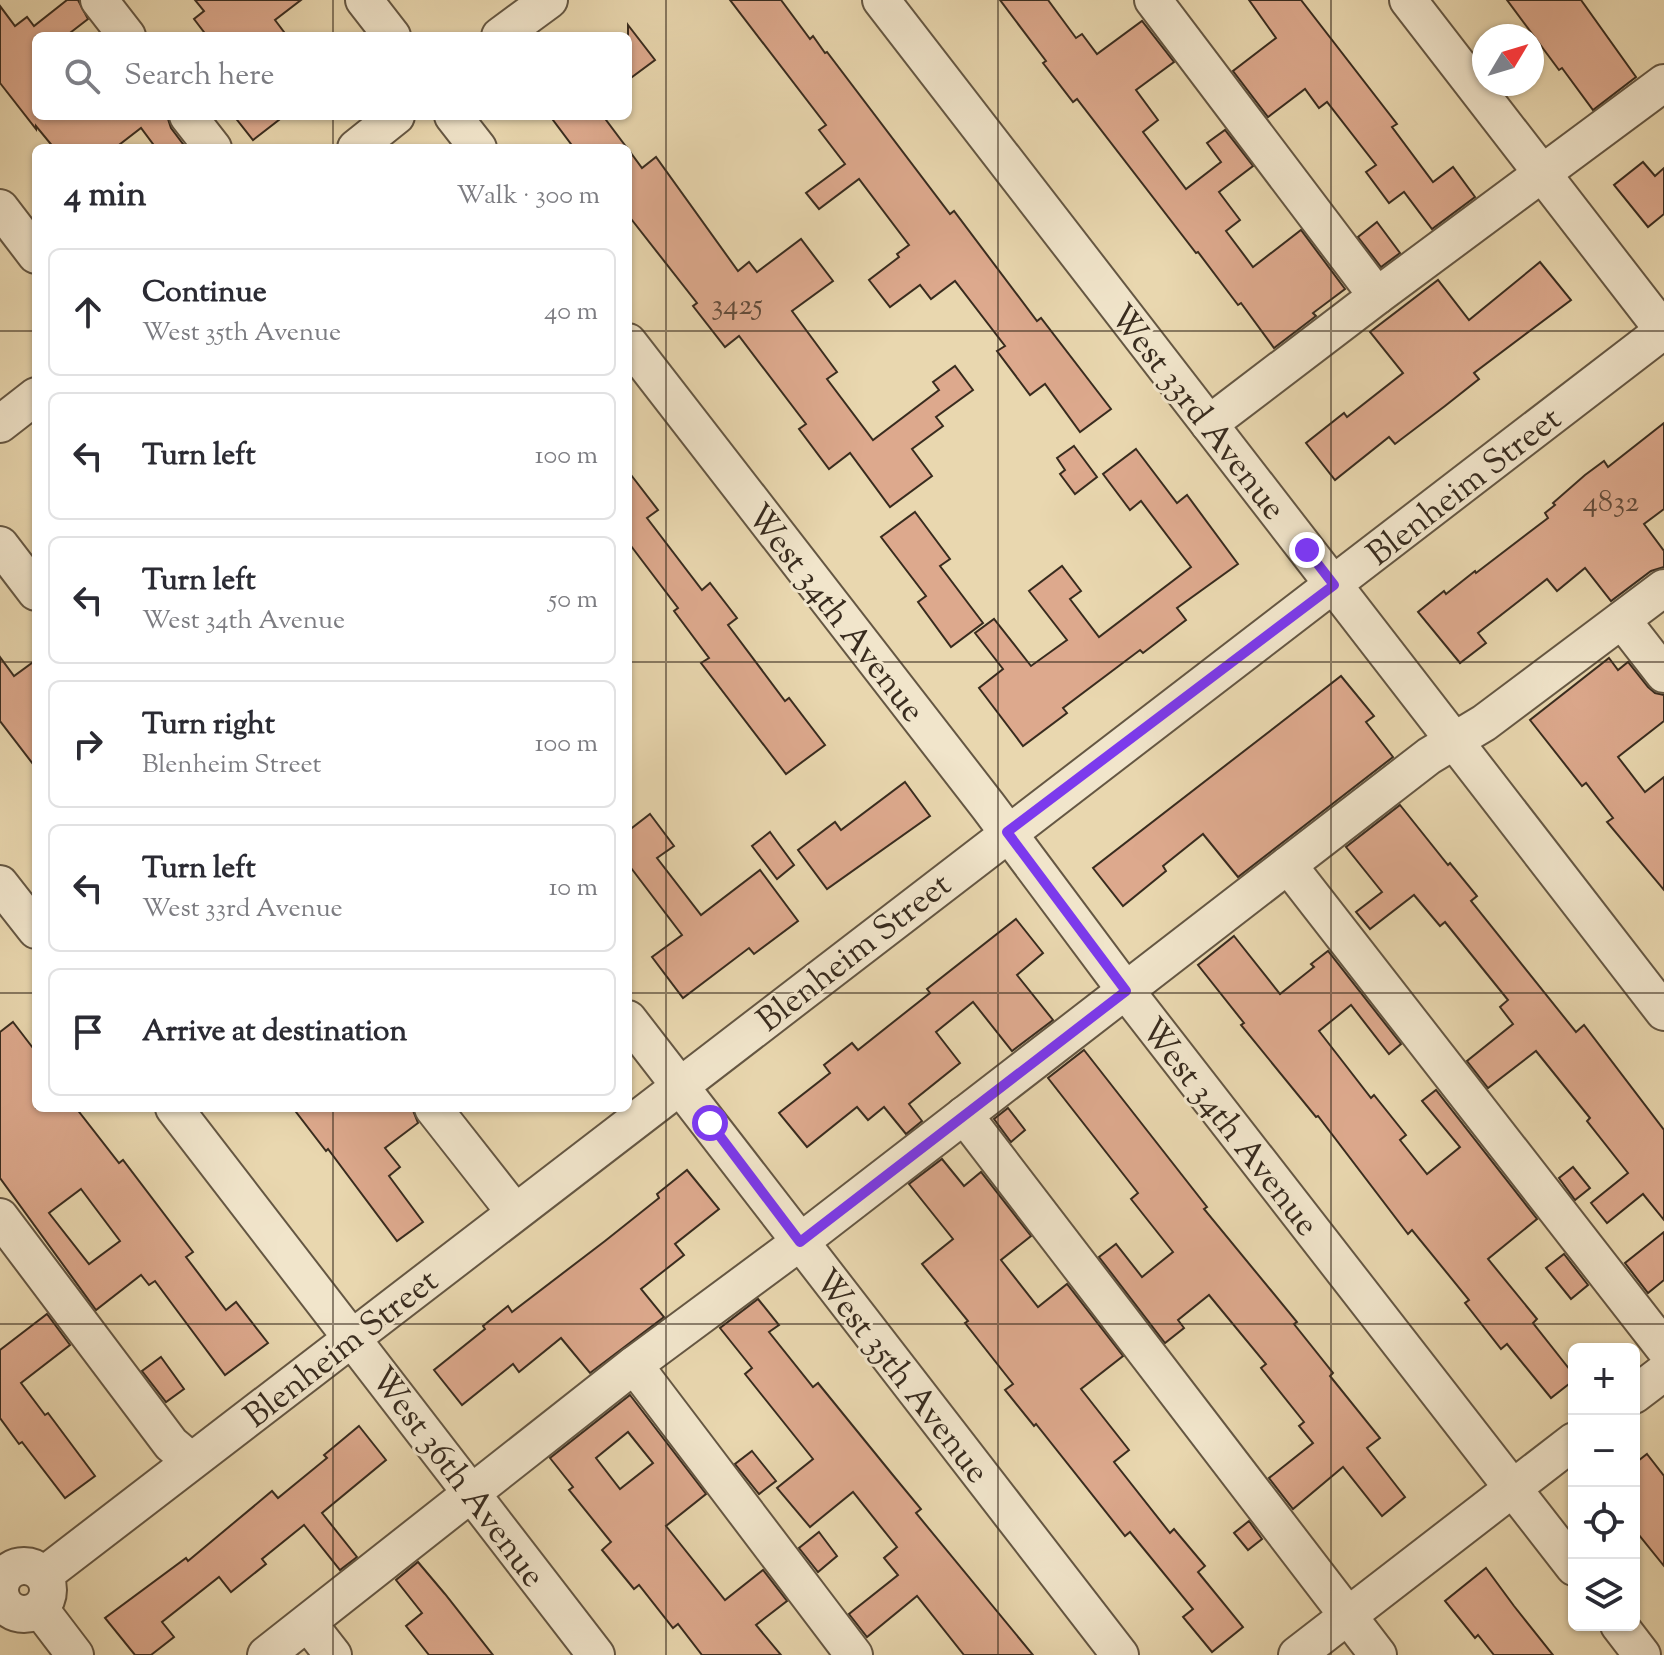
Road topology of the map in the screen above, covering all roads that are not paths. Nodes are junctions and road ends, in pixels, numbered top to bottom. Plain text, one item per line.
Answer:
1 (99, 0) edge
2 (364, 0) edge
3 (549, 0) edge
4 (881, 0) edge
5 (1153, 0) edge
6 (1408, 0) edge
7 (124, 32) edge
8 (389, 32) edge
9 (505, 32) edge
10 (1664, 83) edge
11 (191, 120) edge
12 (391, 120) edge
13 (456, 120) edge
14 (210, 144) edge
15 (361, 144) edge
16 (475, 144) edge
17 (1542, 174) junction
18 (0, 208) edge
19 (32, 250) edge
20 (1377, 296) junction
21 (1664, 330) edge
22 (632, 347) edge
23 (32, 399) edge
24 (0, 424) edge
25 (1209, 424) junction
26 (0, 545) edge
27 (1334, 585) junction
28 (32, 587) edge
29 (1664, 588) edge
30 (1622, 620) junction
31 (1664, 674) edge
32 (1454, 741) junction
33 (1007, 832) junction
34 (1288, 865) junction
35 (0, 884) edge
36 (32, 925) edge
37 (1126, 991) junction
38 (1664, 1012) edge
39 (632, 1024) edge
40 (679, 1085) junction
41 (177, 1112) edge
42 (436, 1112) edge
43 (964, 1115) junction
44 (514, 1211) junction
45 (0, 1217) edge
46 (800, 1242) junction
47 (352, 1338) junction
48 (1664, 1348) edge
49 (634, 1365) junction
50 (1664, 1372) edge
51 (1640, 1390) edge
52 (1568, 1446) edge
53 (191, 1461) junction
54 (1513, 1488) junction
55 (470, 1493) junction
56 (1568, 1559) edge
57 (17, 1587) edge
58 (1347, 1616) junction
59 (308, 1623) junction
60 (1624, 1631) edge
61 (75, 1655) edge
62 (266, 1655) edge
63 (333, 1655) edge
64 (596, 1655) edge
65 (854, 1655) edge
66 (1120, 1655) edge
67 (1297, 1655) edge
68 (1378, 1655) edge
69 (1642, 1655) edge

1 - 7 street
2 - 8 street
3 - 9 street
4 - 25 street, West 33rd Avenue
5 - 20 street
6 - 17 street
10 - 17 street
11 - 14 street
12 - 15 street
13 - 16 street
17 - 20 street
17 - 21 street
18 - 19 street
20 - 25 street
21 - 27 street, Blenheim Street
22 - 33 street, West 34th Avenue
23 - 24 street
25 - 27 street, West 33rd Avenue
26 - 28 street
27 - 32 street, West 33rd Avenue
27 - 33 street, Blenheim Street
29 - 30 street
30 - 31 street
30 - 32 street
32 - 34 street
32 - 38 street, West 33rd Avenue
33 - 37 street, West 34th Avenue
33 - 40 street, Blenheim Street
34 - 37 street
34 - 48 street
35 - 36 street
37 - 43 street
37 - 54 street, West 34th Avenue
39 - 40 street, West 35th Avenue
40 - 44 street, Blenheim Street
40 - 46 street, West 35th Avenue
41 - 47 street, West 36th Avenue
42 - 44 street
43 - 46 street
43 - 58 street
44 - 47 street, Blenheim Street
45 - 53 street
46 - 49 street
46 - 66 street, West 35th Avenue
47 - 53 street, Blenheim Street
47 - 55 street, West 36th Avenue
49 - 55 street
49 - 65 street
50 - 51 street
52 - 54 street
53 - 57 street, Blenheim Street
54 - 56 street, West 34th Avenue
54 - 58 street
55 - 59 street
55 - 64 street, West 36th Avenue
57 - 61 street
58 - 67 street
58 - 68 street
59 - 62 street
59 - 63 street
60 - 69 street

